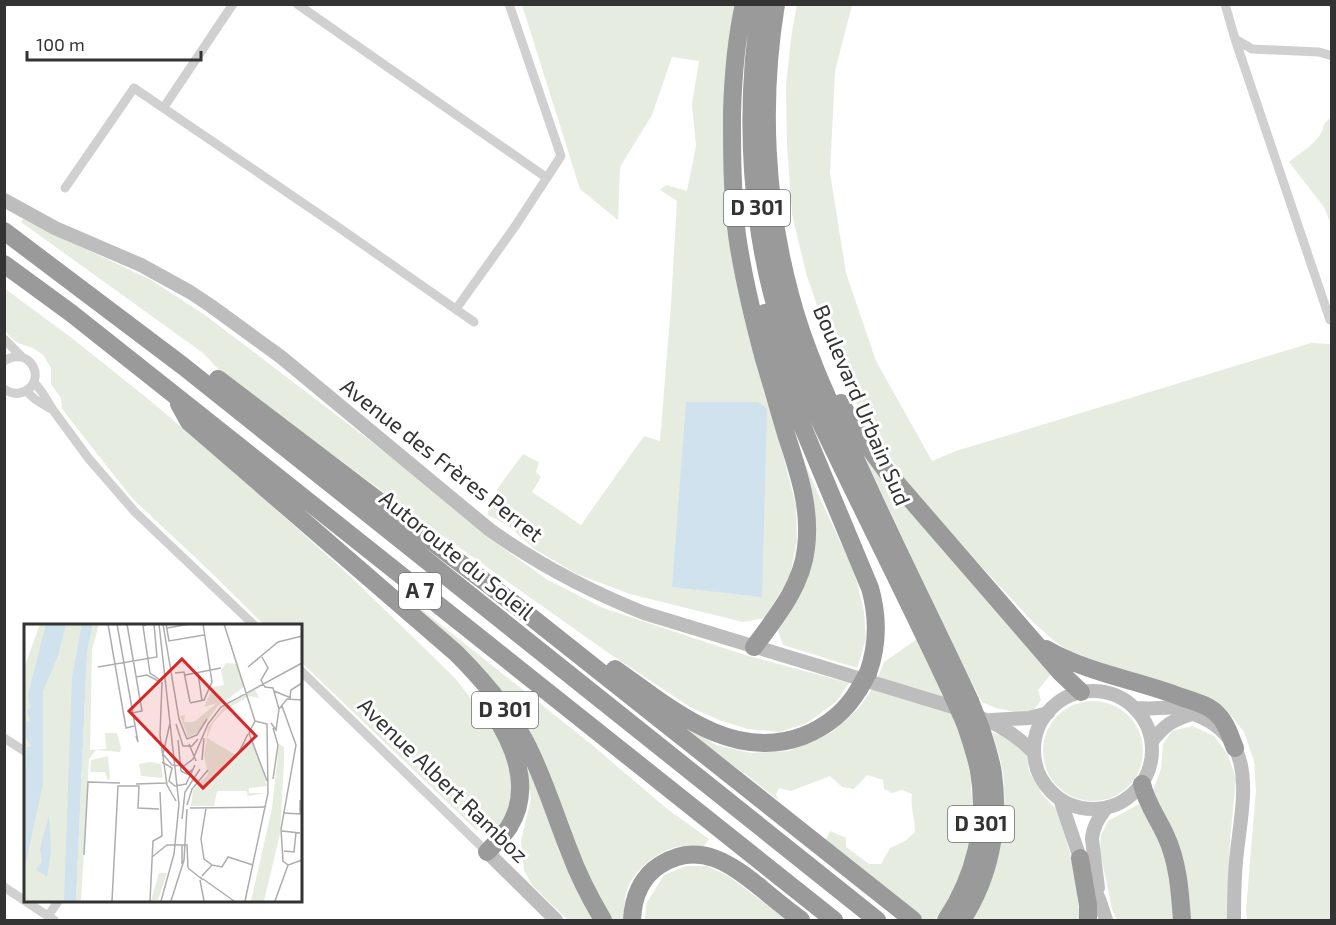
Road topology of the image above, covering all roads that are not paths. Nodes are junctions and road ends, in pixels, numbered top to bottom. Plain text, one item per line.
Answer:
1 (233, 4) edge
2 (297, 4) edge
3 (509, 4) edge
4 (744, 4) edge
5 (753, 4) edge
6 (761, 4) edge
7 (776, 4) edge
8 (1225, 4) edge
9 (1235, 39) junction
10 (1332, 56) edge
11 (164, 107) junction
12 (548, 178) junction
13 (65, 188) dead end
14 (4, 200) edge
15 (4, 231) edge
16 (4, 264) edge
17 (456, 309) junction
18 (1329, 320) dead end
19 (474, 322) dead end
20 (801, 332) junction
21 (4, 339) edge
22 (22, 357) junction
23 (4, 361) edge
24 (183, 366) junction
25 (34, 382) junction
26 (26, 391) junction
27 (6, 392) edge
28 (172, 393) junction
29 (53, 410) junction
30 (380, 588) junction
31 (526, 613) junction
32 (253, 624) edge
33 (1033, 641) junction
34 (754, 647) junction
35 (302, 672) edge
36 (1081, 692) junction
37 (962, 698) junction
38 (1135, 708) junction
39 (1048, 713) junction
40 (1192, 714) junction
41 (979, 724) junction
42 (4, 738) edge
43 (1152, 741) junction
44 (1235, 748) junction
45 (24, 751) edge
46 (1034, 753) junction
47 (1142, 784) junction
48 (1060, 799) junction
49 (1106, 808) junction
50 (488, 852) junction
51 (1080, 858) junction
52 (4, 887) edge
53 (1098, 899) junction
54 (24, 900) edge
55 (25, 901) edge
56 (59, 901) edge
57 (51, 918) edge
58 (556, 921) edge
59 (603, 921) edge
60 (632, 921) edge
61 (801, 921) edge
62 (834, 921) edge
63 (877, 921) edge
64 (913, 921) edge
65 (946, 921) edge
66 (962, 921) edge
67 (1088, 921) edge
68 (1106, 921) edge
69 (1182, 921) edge
70 (1234, 921) edge

1 - 11 street
2 - 12 street
3 - 12 street
4 - 34 highway
5 - 31 highway, bridge
6 - 37 highway, D 301
7 - 20 highway, Boulevard Urbain Sud / D 301
8 - 9 street
9 - 10 street
9 - 18 street
11 - 13 street
11 - 17 street
12 - 17 street
14 - 34 main road, Avenue des Frères Perret
15 - 24 highway, Autoroute du Soleil / A 7
16 - 28 highway, A 7
17 - 19 street
20 - 33 highway
20 - 37 highway, Boulevard Urbain Sud / D 301
21 - 22 street
22 - 23 street
22 - 25 street
24 - 31 highway
24 - 63 highway, Autoroute du Soleil / A 7
25 - 26 street
25 - 29 street
26 - 27 street
26 - 29 street
28 - 30 highway, D 301
28 - 62 highway, A 7
29 - 32 street
30 - 50 highway
30 - 59 highway, D 301
31 - 64 highway
33 - 36 highway
33 - 44 highway
34 - 41 main road, Avenue des Frères Perret
35 - 50 street, Avenue Albert Ramboz
36 - 38 main road
36 - 39 main road
37 - 41 highway, D 301, bridge
38 - 40 main road
38 - 43 main road
39 - 41 main road
39 - 46 main road
40 - 43 main road
40 - 44 main road
41 - 46 main road
41 - 65 highway, D 301
41 - 66 highway, D 301
42 - 45 street
43 - 47 main road
44 - 70 main road
46 - 48 main road
47 - 49 main road
47 - 69 highway
48 - 49 main road
48 - 51 main road
49 - 53 main road
50 - 58 main road, Avenue Albert Ramboz
51 - 53 main road
51 - 67 highway
52 - 54 street
53 - 68 main road
55 - 57 street
56 - 57 street
60 - 61 highway

